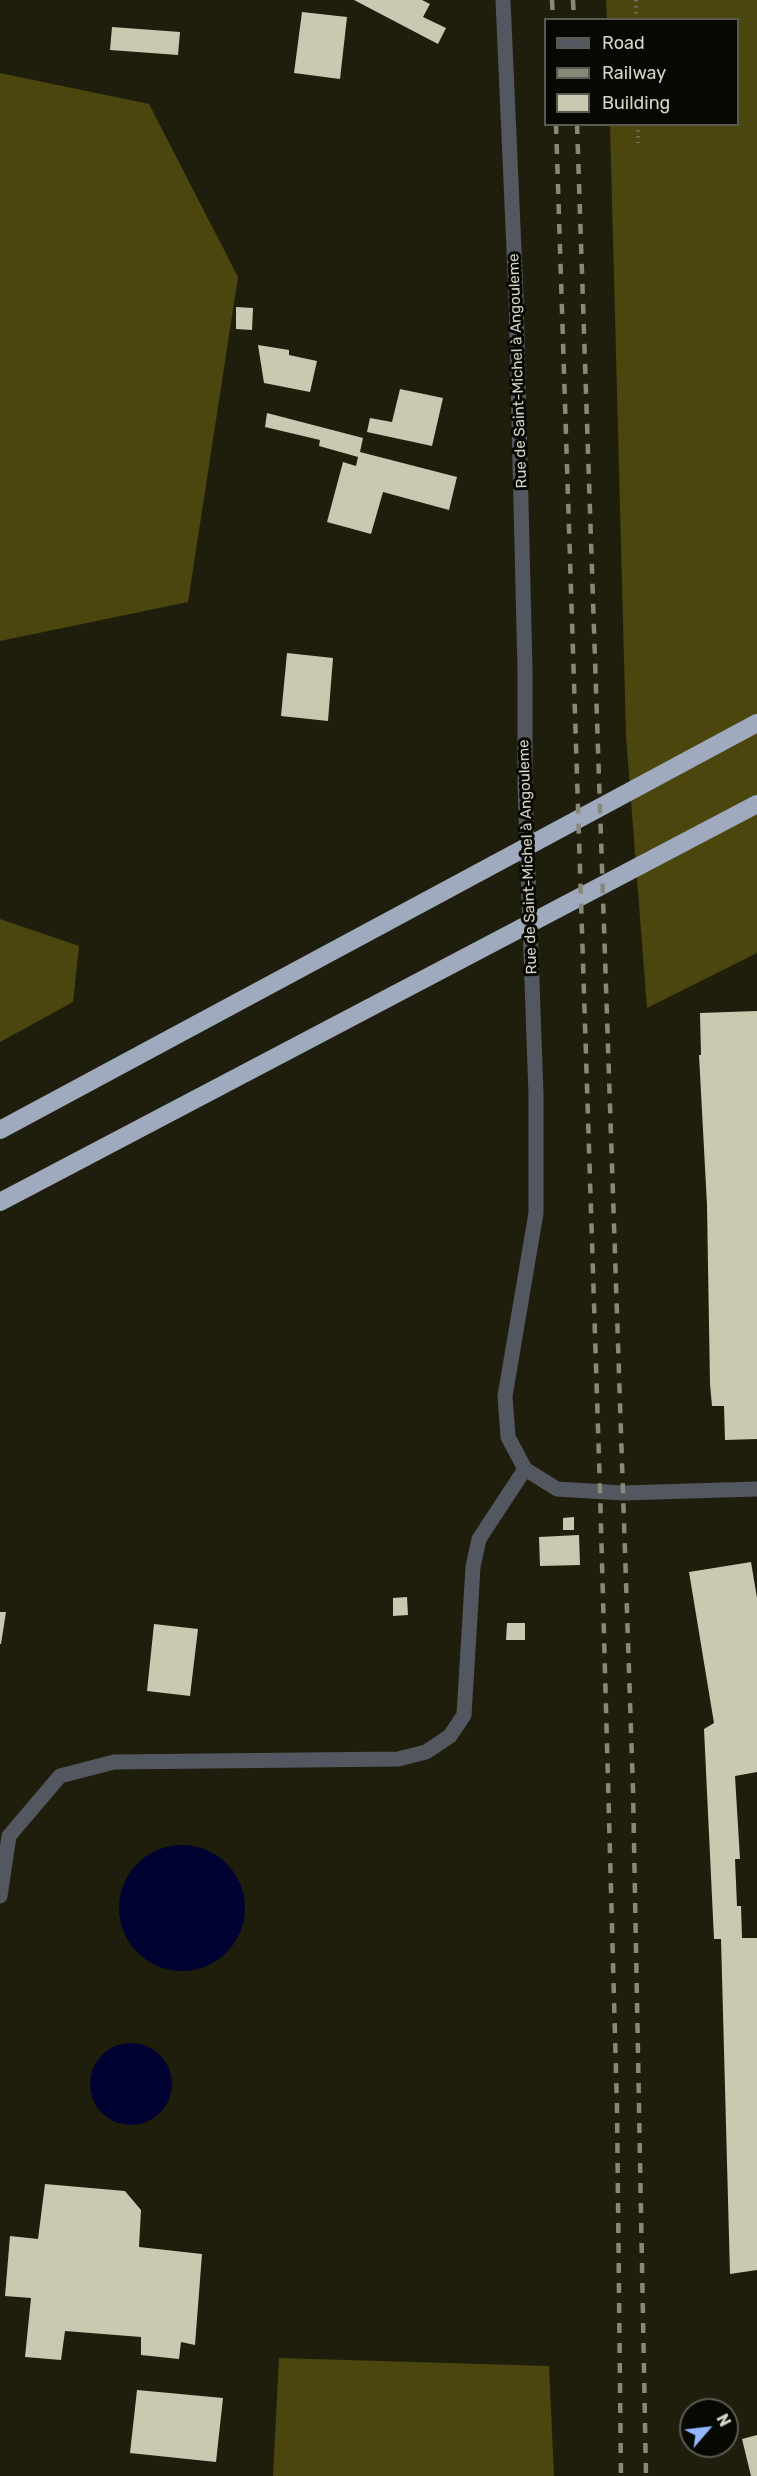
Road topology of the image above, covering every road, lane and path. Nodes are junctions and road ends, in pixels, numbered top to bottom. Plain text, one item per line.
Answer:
1 (503, 0) edge
2 (636, 0) edge
3 (636, 18) edge
4 (638, 126) edge
5 (638, 144) dead end
6 (757, 723) edge
7 (757, 804) edge
8 (0, 1130) edge
9 (0, 1202) edge
10 (525, 1469) junction
11 (757, 1490) edge
12 (0, 1896) edge

1 - 10 street, Rue de Saint-Michel à Angouleme
2 - 3 path
4 - 5 path
6 - 8 highway
7 - 9 highway
10 - 11 street, Rue de Saint-Michel à Angouleme
10 - 12 street

